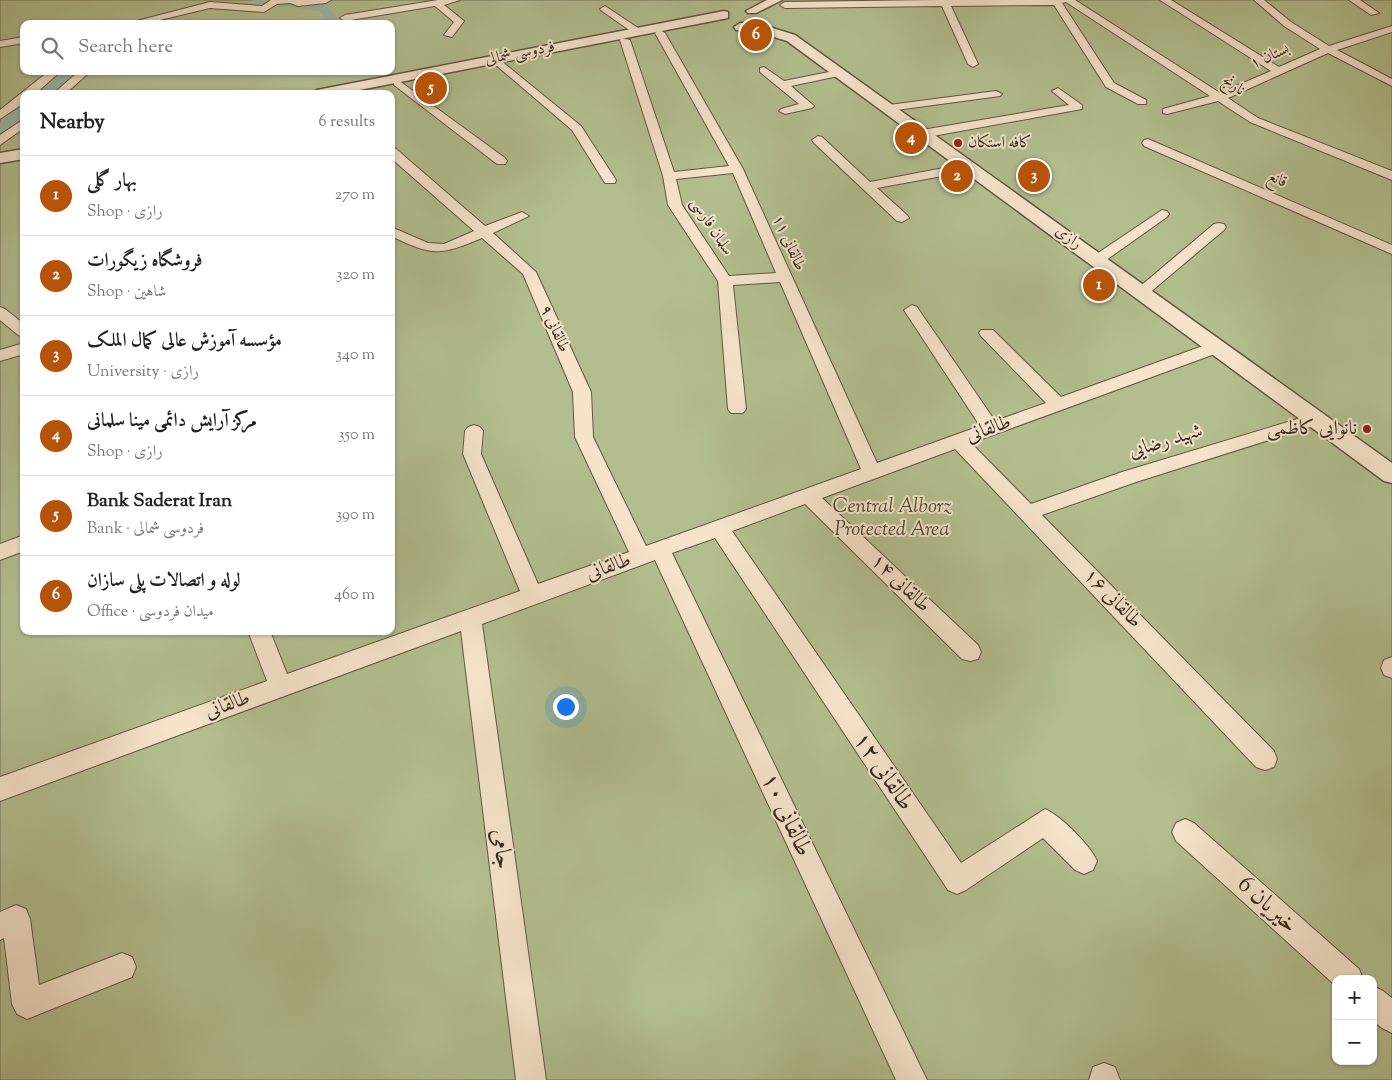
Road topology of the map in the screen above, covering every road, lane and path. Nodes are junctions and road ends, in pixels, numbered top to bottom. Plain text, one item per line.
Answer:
1 (291, 0) edge
2 (455, 0) edge
3 (1069, 0) edge
4 (1165, 0) edge
5 (1250, 0) edge
6 (1259, 0) edge
7 (1354, 0) edge
8 (1060, 1) edge
9 (783, 2) edge
10 (945, 2) edge
11 (438, 4) junction
12 (605, 9) dead end
13 (335, 10) edge
14 (752, 11) junction
15 (1269, 11) junction
16 (1374, 13) dead end
17 (778, 16) junction
18 (147, 20) edge
19 (731, 23) junction
20 (1392, 29) edge
21 (638, 32) junction
22 (660, 33) junction
23 (449, 35) dead end
24 (791, 38) junction
25 (625, 40) junction
26 (20, 41) edge
27 (0, 44) edge
28 (1328, 49) junction
29 (500, 63) junction
30 (974, 64) dead end
31 (764, 70) dead end
32 (1278, 71) junction
33 (839, 73) junction
34 (51, 75) edge
35 (81, 75) edge
36 (398, 83) junction
37 (1392, 83) edge
38 (782, 85) junction
39 (33, 90) edge
40 (63, 90) edge
41 (338, 90) edge
42 (365, 90) edge
43 (1058, 91) dead end
44 (996, 94) dead end
45 (1221, 97) junction
46 (20, 100) edge
47 (1142, 102) dead end
48 (889, 108) junction
49 (785, 111) dead end
50 (1167, 111) dead end
51 (0, 116) edge
52 (20, 125) edge
53 (922, 134) junction
54 (818, 140) dead end
55 (0, 141) edge
56 (1148, 143) dead end
57 (395, 154) edge
58 (20, 155) edge
59 (0, 158) edge
60 (500, 161) dead end
61 (20, 162) edge
62 (0, 166) edge
63 (970, 167) junction
64 (737, 169) junction
65 (668, 176) junction
66 (1392, 176) edge
67 (610, 180) dead end
68 (867, 186) junction
69 (1162, 214) dead end
70 (522, 216) dead end
71 (902, 218) dead end
72 (1219, 227) dead end
73 (395, 232) edge
74 (484, 232) junction
75 (1392, 250) edge
76 (1097, 260) junction
77 (784, 277) junction
78 (724, 281) junction
79 (1142, 292) junction
80 (912, 310) dead end
81 (0, 312) edge
82 (20, 329) edge
83 (987, 333) dead end
84 (1217, 347) junction
85 (20, 349) edge
86 (0, 356) edge
87 (1058, 405) junction
88 (737, 409) dead end
89 (1317, 419) junction
90 (991, 429) junction
91 (474, 431) dead end
92 (958, 441) junction
93 (872, 472) junction
94 (1392, 475) edge
95 (808, 496) junction
96 (1029, 512) junction
97 (719, 528) junction
98 (20, 544) edge
99 (0, 552) edge
100 (650, 553) junction
101 (533, 596) junction
102 (470, 618) junction
103 (261, 635) edge
104 (970, 652) dead end
105 (281, 687) junction
106 (1265, 759) dead end
107 (0, 789) edge
108 (1185, 832) dead end
109 (1084, 861) dead end
110 (0, 926) edge
111 (122, 967) dead end
112 (1345, 975) edge
113 (1377, 1005) edge
114 (1392, 1018) edge
115 (531, 1080) edge
116 (912, 1080) edge

1 - 13 street
1 - 18 street
2 - 11 street
3 - 45 street, نارنج
4 - 32 street
5 - 15 street
6 - 15 street
7 - 16 street
8 - 10 street
8 - 47 street
9 - 10 street
9 - 14 street
9 - 17 street
10 - 30 street
11 - 13 street
11 - 23 street
12 - 21 street
14 - 17 street
14 - 19 street
15 - 28 street
17 - 19 street
17 - 24 street
19 - 21 street, فردوسی شمالی
19 - 22 street, فردوسی شمالی
19 - 24 street
20 - 28 street, بستان ۱
21 - 41 street, فردوسی شمالی
22 - 25 street, فردوسی شمالی
22 - 64 street, طالقانی ۱۱
24 - 33 street, رازی
25 - 29 street, فردوسی شمالی
25 - 65 street, سلمان فارسی
26 - 27 street
28 - 32 street, بستان ۱
28 - 37 street
29 - 36 street, فردوسی شمالی
29 - 67 street
31 - 38 street
32 - 45 street, بستان ۱
33 - 38 street
33 - 48 street, رازی
34 - 39 street
35 - 40 street
36 - 42 street, فردوسی شمالی
36 - 60 street
38 - 49 street
43 - 53 street
44 - 48 street
45 - 50 street, بستان ۱
45 - 66 street, نارنج
46 - 51 street
48 - 53 street, رازی
52 - 55 street
53 - 63 street, رازی
54 - 68 street
56 - 75 street, قانع
57 - 74 street, طالقانی ۹
58 - 59 street
61 - 62 street
63 - 68 street
63 - 76 street, رازی
64 - 65 street
64 - 77 street, طالقانی ۱۱
65 - 78 street, سلمان فارسی
68 - 71 street
69 - 76 street
70 - 74 street
72 - 79 street
73 - 74 street
74 - 100 street, طالقانی ۹
76 - 79 street, رازی
77 - 78 street
77 - 93 street, طالقانی ۱۱
78 - 88 street, سلمان فارسی
79 - 84 street, رازی
80 - 90 street
81 - 82 street
83 - 87 street
84 - 87 street, طالقانی
84 - 89 street, رازی
85 - 86 street
87 - 90 street, طالقانی
89 - 94 street, رازی
89 - 96 street, شهید رضایی
90 - 92 street, طالقانی
91 - 101 street
92 - 93 street, طالقانی
92 - 96 street, طالقانی ۱۶
93 - 95 street, طالقانی
95 - 97 street, طالقانی
95 - 104 street, طالقانی ۱۴
96 - 106 street, طالقانی ۱۶
97 - 100 street, طالقانی
97 - 109 street, طالقانی ۱۲
98 - 99 street
100 - 101 street, طالقانی
100 - 116 street, طالقانی ۱۰
101 - 102 street, طالقانی
102 - 105 street, طالقانی
102 - 115 street, جامی
103 - 105 street
105 - 107 street, طالقانی
108 - 112 street, خیریان 6
110 - 111 street
113 - 114 street

